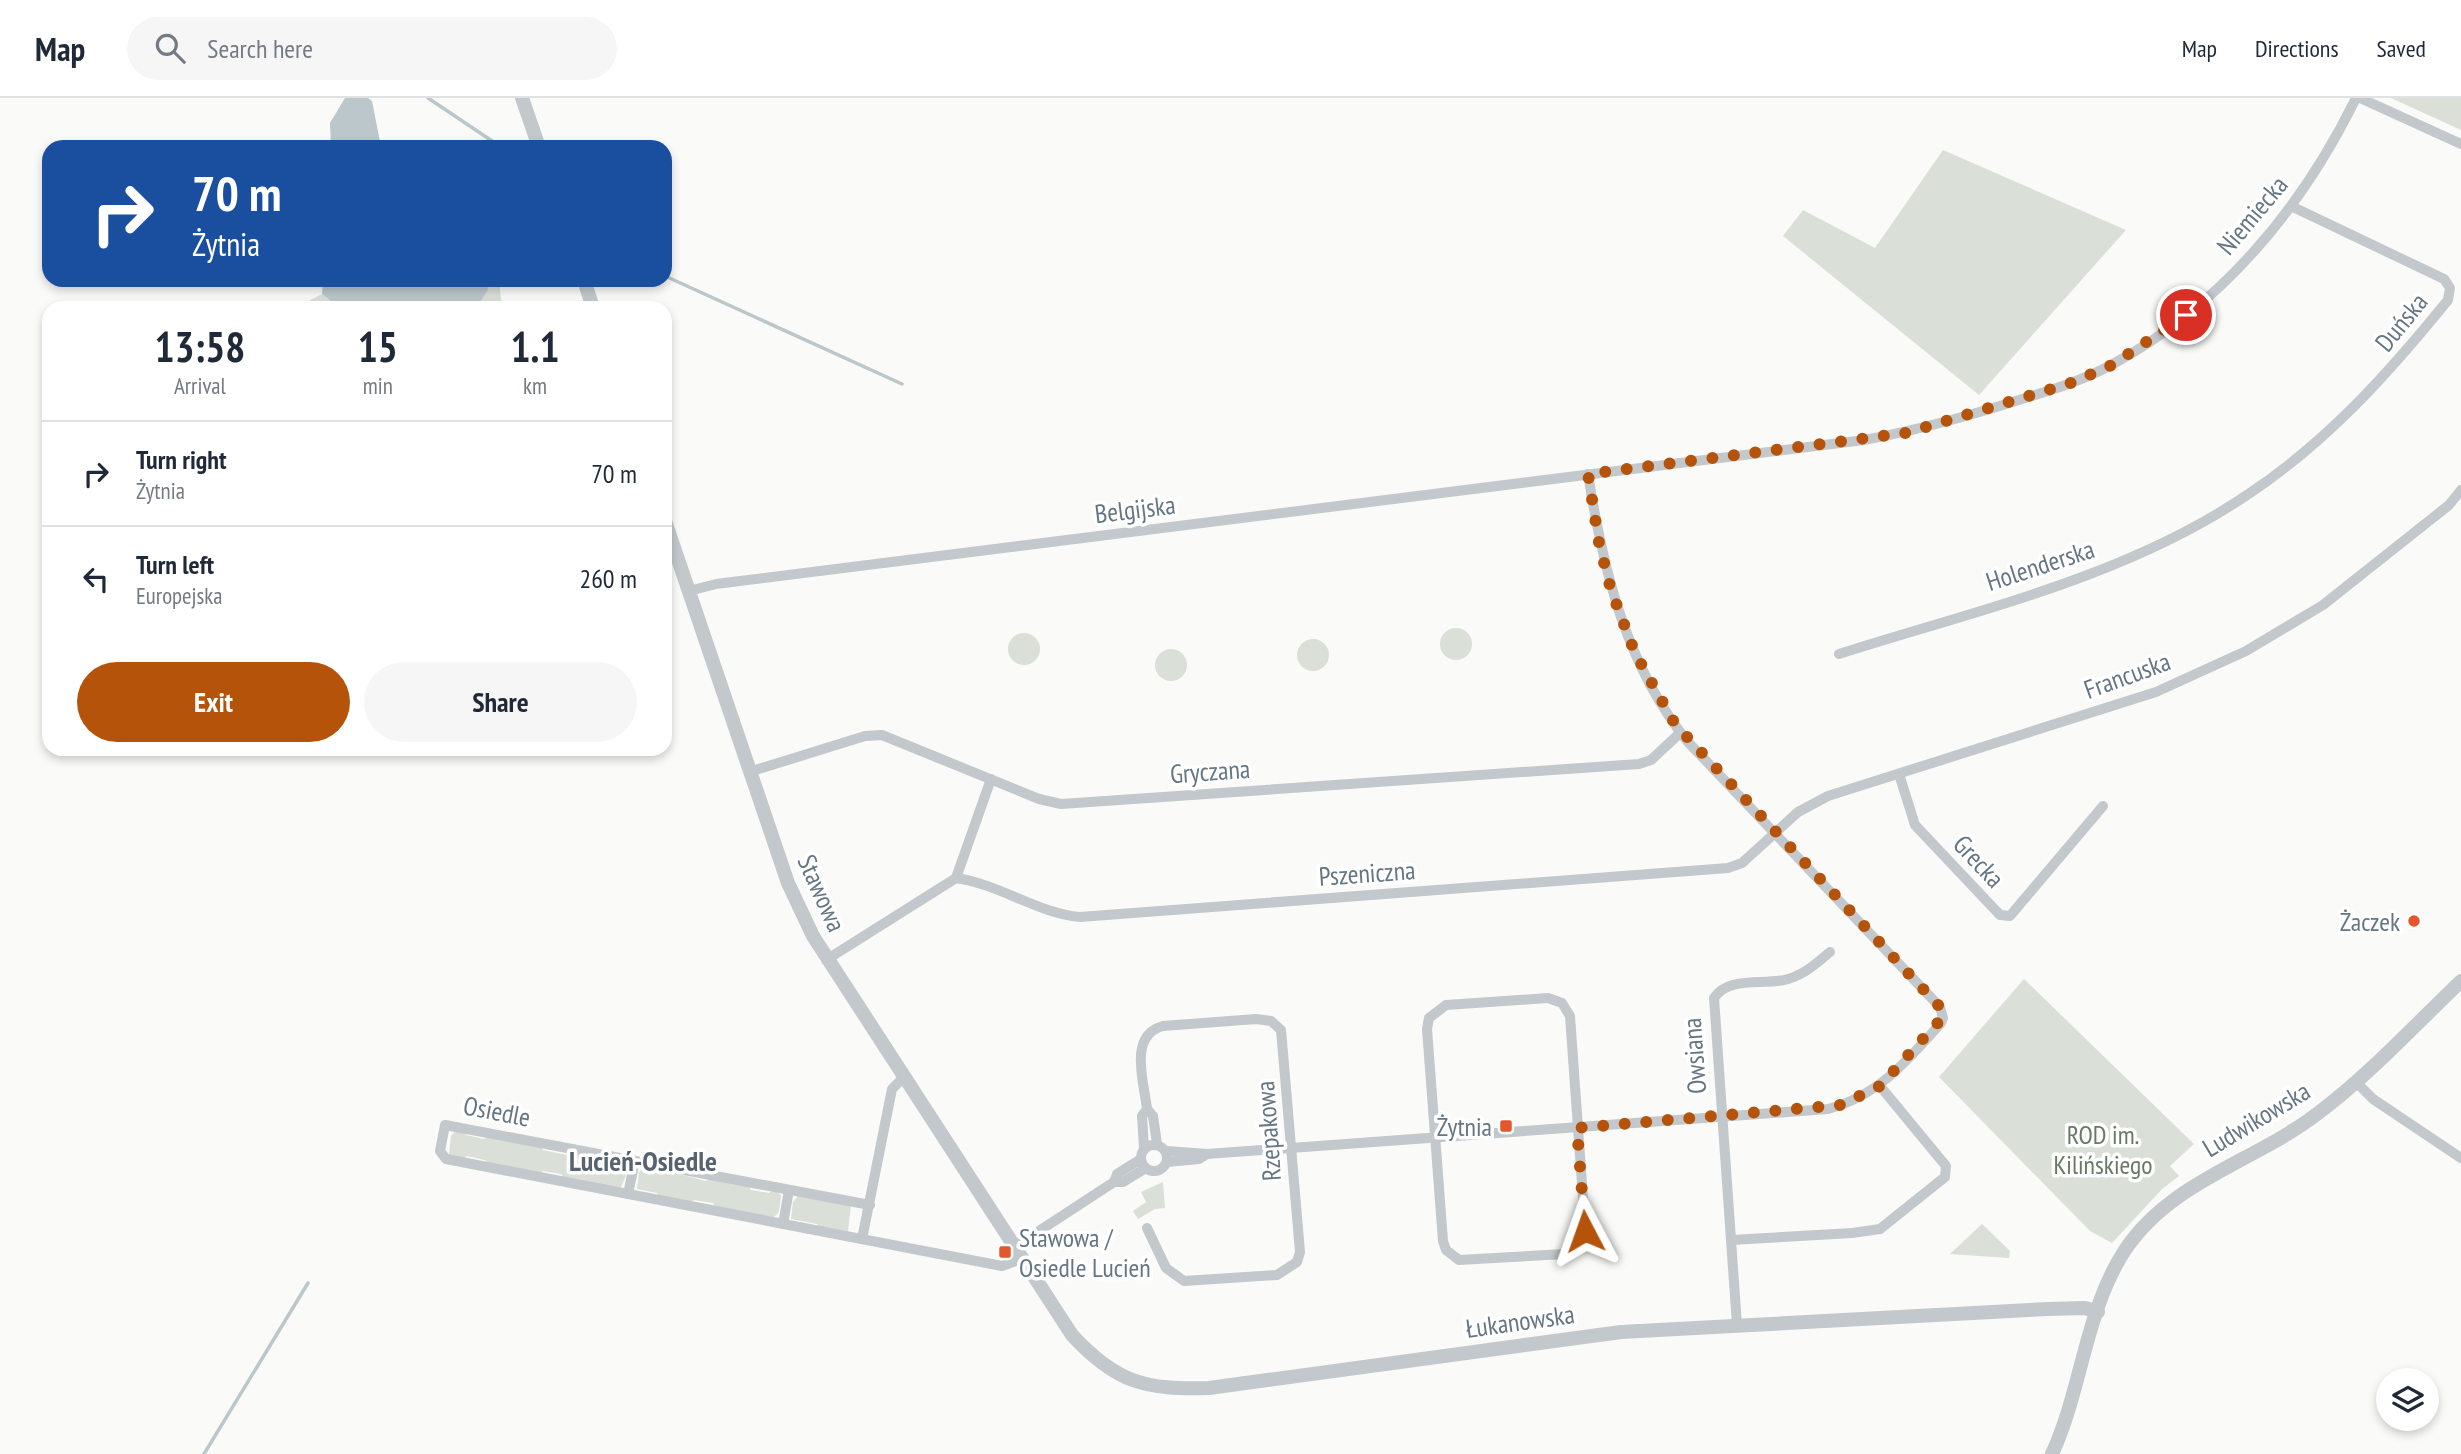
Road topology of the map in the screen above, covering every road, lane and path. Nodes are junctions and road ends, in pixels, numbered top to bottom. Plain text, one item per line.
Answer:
1 (522, 98) edge
2 (2358, 98) edge
3 (537, 140) edge
4 (2461, 144) edge
5 (2293, 206) junction
6 (1588, 474) junction
7 (2461, 491) edge
8 (2245, 497) joint
9 (672, 541) edge
10 (689, 591) junction
11 (1839, 654) dead end
12 (1681, 733) junction
13 (749, 772) junction
14 (1899, 774) junction
15 (991, 779) junction
16 (2103, 806) dead end
17 (1774, 833) junction
18 (956, 878) junction
19 (1830, 951) dead end
20 (826, 960) junction
21 (2461, 981) edge
22 (903, 1078) junction
23 (2355, 1081) junction
24 (1880, 1086) junction
25 (1147, 1109) junction
26 (1721, 1117) junction
27 (1577, 1128) junction
28 (1435, 1138) junction
29 (1293, 1149) junction
30 (1164, 1153) junction
31 (1144, 1158) junction
32 (2461, 1158) edge
33 (635, 1161) junction
34 (789, 1190) junction
35 (628, 1194) junction
36 (870, 1205) junction
37 (783, 1224) junction
38 (1147, 1228) dead end
39 (862, 1239) junction
40 (1731, 1240) junction
41 (1017, 1254) junction
42 (2098, 1312) junction
43 (1737, 1325) junction
44 (2052, 1454) edge

1 - 3 street
2 - 4 street
2 - 5 street, Niemiecka
5 - 6 street, Niemiecka
5 - 8 street, Duńska
6 - 10 street, Belgijska
6 - 12 street
7 - 14 street, Francuska
8 - 11 street, Holenderska
9 - 10 street, Stawowa
10 - 13 street, Stawowa
12 - 15 street, Gryczana
12 - 17 street
13 - 15 street, Gryczana
13 - 20 street, Stawowa
14 - 16 street, Grecka
14 - 17 street, Francuska
15 - 18 street
17 - 18 street, Pszeniczna
17 - 24 street
18 - 20 street
19 - 26 street, Owsiana
20 - 22 street, Stawowa
21 - 23 street, Ludwikowska
22 - 36 street
22 - 41 street, Stawowa
23 - 32 street
23 - 42 street, Ludwikowska
24 - 26 street
24 - 40 street
25 - 29 street, Rzepakowa
25 - 30 street, Rzepakowa
25 - 31 street, Rzepakowa
26 - 27 street
26 - 40 street, Owsiana
27 - 28 street
27 - 28 street
27 - 28 street
28 - 29 street
29 - 30 street
29 - 38 street, Rzepakowa
30 - 31 street
30 - 31 street
31 - 41 street
33 - 34 street, Osiedle
33 - 35 street
33 - 35 street, Osiedle
34 - 36 street, Osiedle
34 - 37 street
35 - 37 street, Osiedle
36 - 39 street
37 - 39 street, Osiedle
39 - 41 street, Osiedle
40 - 43 street, Owsiana
41 - 43 street, Łukanowska
42 - 43 street, Łukanowska
42 - 44 street, Ludwikowska

